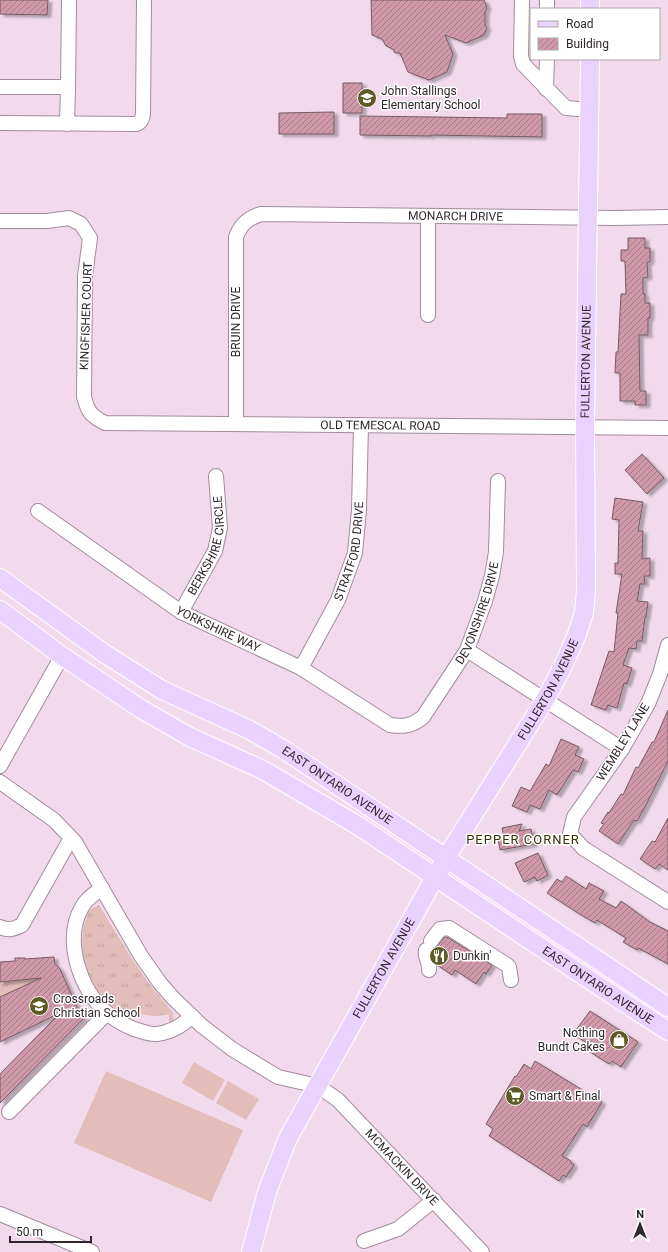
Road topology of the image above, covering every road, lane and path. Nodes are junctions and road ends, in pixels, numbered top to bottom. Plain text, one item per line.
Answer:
1 (69, 0) edge
2 (144, 0) edge
3 (522, 0) edge
4 (547, 60) edge
5 (590, 60) edge
6 (0, 87) edge
7 (68, 87) junction
8 (546, 89) junction
9 (590, 110) junction
10 (0, 123) edge
11 (67, 124) junction
12 (428, 216) junction
13 (589, 216) junction
14 (668, 217) edge
15 (0, 221) edge
16 (244, 222) joint
17 (428, 315) dead end
18 (95, 418) joint
19 (236, 424) junction
20 (361, 425) junction
21 (585, 427) junction
22 (668, 428) edge
23 (216, 476) dead end
24 (498, 481) dead end
25 (38, 511) dead end
26 (0, 578) edge
27 (0, 610) edge
28 (181, 612) junction
29 (668, 645) edge
30 (467, 650) junction
31 (59, 661) junction
32 (301, 668) junction
33 (545, 700) junction
34 (409, 726) joint
35 (622, 749) junction
36 (0, 766) edge
37 (0, 782) edge
38 (71, 838) junction
39 (446, 858) junction
40 (435, 877) junction
41 (102, 888) junction
42 (668, 902) edge
43 (0, 928) edge
44 (428, 970) dead end
45 (511, 980) dead end
46 (668, 1007) edge
47 (107, 1013) junction
48 (192, 1016) junction
49 (668, 1031) edge
50 (318, 1086) junction
51 (9, 1112) dead end
52 (434, 1200) junction
53 (0, 1214) edge
54 (364, 1241) dead end
55 (92, 1252) edge
56 (251, 1252) edge
57 (482, 1252) edge

1 - 7 street
2 - 11 street
3 - 8 street
4 - 8 street
5 - 9 main road, FULLERTON AVENUE
6 - 7 street
7 - 11 street
8 - 9 street
9 - 13 main road, FULLERTON AVENUE
10 - 11 street
12 - 13 street, MONARCH DRIVE
12 - 16 street, MONARCH DRIVE
12 - 17 street
13 - 14 street, MONARCH DRIVE
13 - 21 main road, FULLERTON AVENUE
15 - 18 street, KINGFISHER COURT
16 - 19 street, BRUIN DRIVE
18 - 19 street, OLD TEMESCAL ROAD
19 - 20 street, OLD TEMESCAL ROAD
20 - 21 street, OLD TEMESCAL ROAD
20 - 32 street, STRATFORD DRIVE
21 - 22 street, OLD TEMESCAL ROAD
21 - 33 main road, FULLERTON AVENUE
23 - 28 street, BERKSHIRE CIRCLE
24 - 30 street, DEVONSHIRE DRIVE
25 - 28 street, YORKSHIRE WAY
26 - 39 main road, EAST ONTARIO AVENUE
27 - 31 main road, EAST ONTARIO AVENUE
28 - 32 street, YORKSHIRE WAY
29 - 35 street, WEMBLEY LANE
30 - 33 street
30 - 34 street, DEVONSHIRE DRIVE
31 - 36 street
31 - 40 main road, EAST ONTARIO AVENUE
32 - 34 street, YORKSHIRE WAY
33 - 35 street
33 - 39 main road, FULLERTON AVENUE
35 - 42 street, WEMBLEY LANE
37 - 38 street
38 - 41 street
38 - 43 street
39 - 40 main road, FULLERTON AVENUE
39 - 46 main road, EAST ONTARIO AVENUE
40 - 49 main road, EAST ONTARIO AVENUE
40 - 50 main road, FULLERTON AVENUE
41 - 47 street
41 - 48 street
44 - 45 street
47 - 48 street
47 - 51 street
48 - 50 street
50 - 52 street, MCMACKIN DRIVE
50 - 56 main road, FULLERTON AVENUE
52 - 54 street
52 - 57 street, MCMACKIN DRIVE
53 - 55 street

